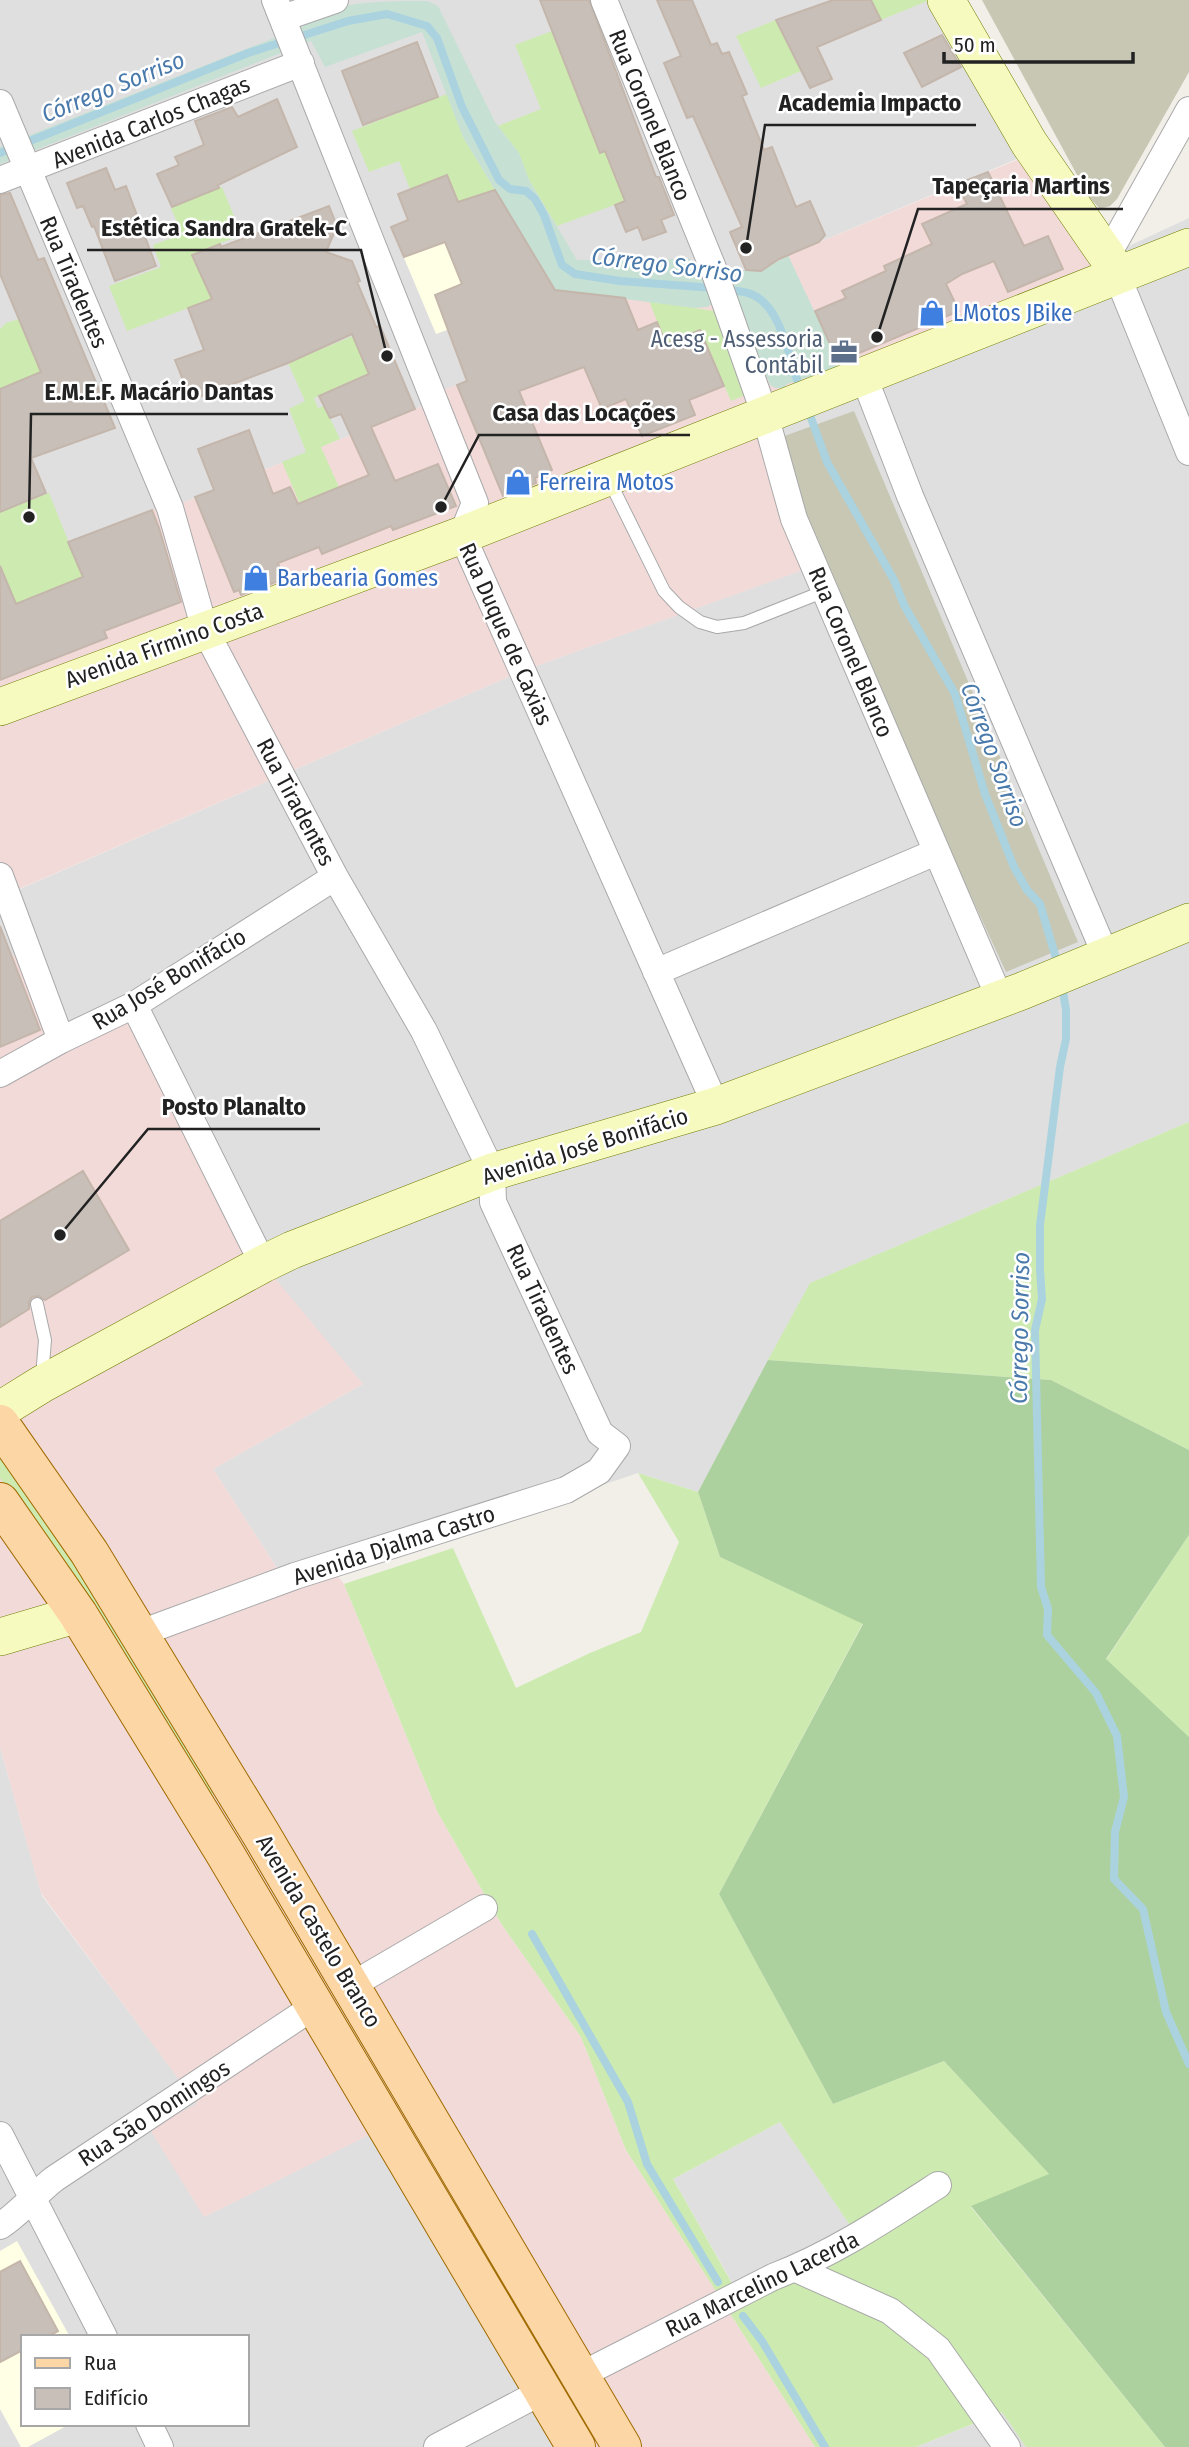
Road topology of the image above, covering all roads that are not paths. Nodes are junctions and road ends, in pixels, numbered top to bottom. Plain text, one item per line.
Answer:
1 (335, 0) edge
2 (604, 0) edge
3 (946, 0) edge
4 (289, 32) edge
5 (0, 103) edge
6 (1189, 110) edge
7 (21, 156) junction
8 (0, 180) edge
9 (1189, 247) edge
10 (1112, 266) junction
11 (849, 383) junction
12 (773, 412) junction
13 (1189, 452) edge
14 (607, 476) junction
15 (462, 535) junction
16 (825, 591) junction
17 (205, 630) junction
18 (0, 707) edge
19 (936, 852) junction
20 (0, 876) edge
21 (335, 877) junction
22 (1189, 922) edge
23 (1093, 961) junction
24 (656, 972) junction
25 (1011, 995) junction
26 (134, 1005) junction
27 (61, 1040) junction
28 (0, 1074) edge
29 (716, 1106) junction
30 (492, 1172) junction
31 (262, 1264) junction
32 (37, 1304) dead end
33 (42, 1384) junction
34 (0, 1410) edge
35 (0, 1424) edge
36 (600, 1433) joint
37 (0, 1502) edge
38 (78, 1614) junction
39 (138, 1634) junction
40 (0, 1637) edge
41 (261, 1834) junction
42 (224, 1852) junction
43 (484, 1908) dead end
44 (352, 1985) junction
45 (313, 2007) junction
46 (0, 2135) edge
47 (938, 2185) dead end
48 (32, 2196) junction
49 (0, 2226) edge
50 (796, 2269) junction
51 (103, 2335) edge
52 (581, 2375) junction
53 (543, 2392) junction
54 (150, 2426) edge
55 (160, 2447) edge
56 (437, 2447) edge
57 (576, 2447) edge
58 (622, 2447) edge
59 (1007, 2447) edge

1 - 4 street, Avenida Carlos Chagas
2 - 12 street, Rua Coronel Blanco
3 - 10 street
4 - 7 street, Avenida Carlos Chagas
4 - 15 street, Rua Duque de Caxias
5 - 7 street, Rua Tiradentes
6 - 10 street
7 - 8 street, Avenida Carlos Chagas
7 - 17 street, Rua Tiradentes
9 - 10 street, Avenida Firmino Costa
10 - 11 street, Avenida Firmino Costa
10 - 13 street
11 - 12 street, Avenida Firmino Costa
11 - 23 street
12 - 14 street, Avenida Firmino Costa
12 - 16 street, Rua Coronel Blanco
14 - 15 street, Avenida Firmino Costa
14 - 16 lane
15 - 17 street, Avenida Firmino Costa
15 - 24 street, Rua Duque de Caxias
16 - 19 street, Rua Coronel Blanco
17 - 18 street, Avenida Firmino Costa
17 - 21 street, Rua Tiradentes
19 - 24 street
19 - 25 street, Rua Coronel Blanco
20 - 27 street
21 - 26 street, Rua José Bonifácio
21 - 30 street, Rua Tiradentes
22 - 23 street, Avenida José Bonifácio
23 - 25 street, Avenida José Bonifácio
24 - 29 street, Rua Duque de Caxias
25 - 29 street, Avenida José Bonifácio
26 - 27 street, Rua José Bonifácio
26 - 31 street
27 - 28 street, Rua José Bonifácio
29 - 30 street, Avenida José Bonifácio
30 - 31 street, Avenida José Bonifácio
30 - 36 street, Rua Tiradentes
31 - 33 street, Avenida José Bonifácio
32 - 33 lane
33 - 34 street, Avenida José Bonifácio
35 - 39 main road, Avenida Castelo Branco
36 - 39 street, Avenida Djalma Castro
37 - 38 main road, Avenida Castelo Branco
38 - 40 street
38 - 42 main road, Avenida Castelo Branco
39 - 41 main road, Avenida Castelo Branco
41 - 42 main road
41 - 44 main road, Avenida Castelo Branco
42 - 45 main road, Avenida Castelo Branco
43 - 44 street
44 - 52 main road, Avenida Castelo Branco
45 - 48 street, Rua São Domingos
45 - 53 main road, Avenida Castelo Branco
46 - 48 street
47 - 50 street, Rua Marcelino Lacerda
48 - 49 street, Rua São Domingos
48 - 51 street
50 - 52 street, Rua Marcelino Lacerda
50 - 59 street
52 - 58 main road, Avenida Castelo Branco
53 - 56 street
53 - 57 main road, Avenida Castelo Branco
54 - 55 street

